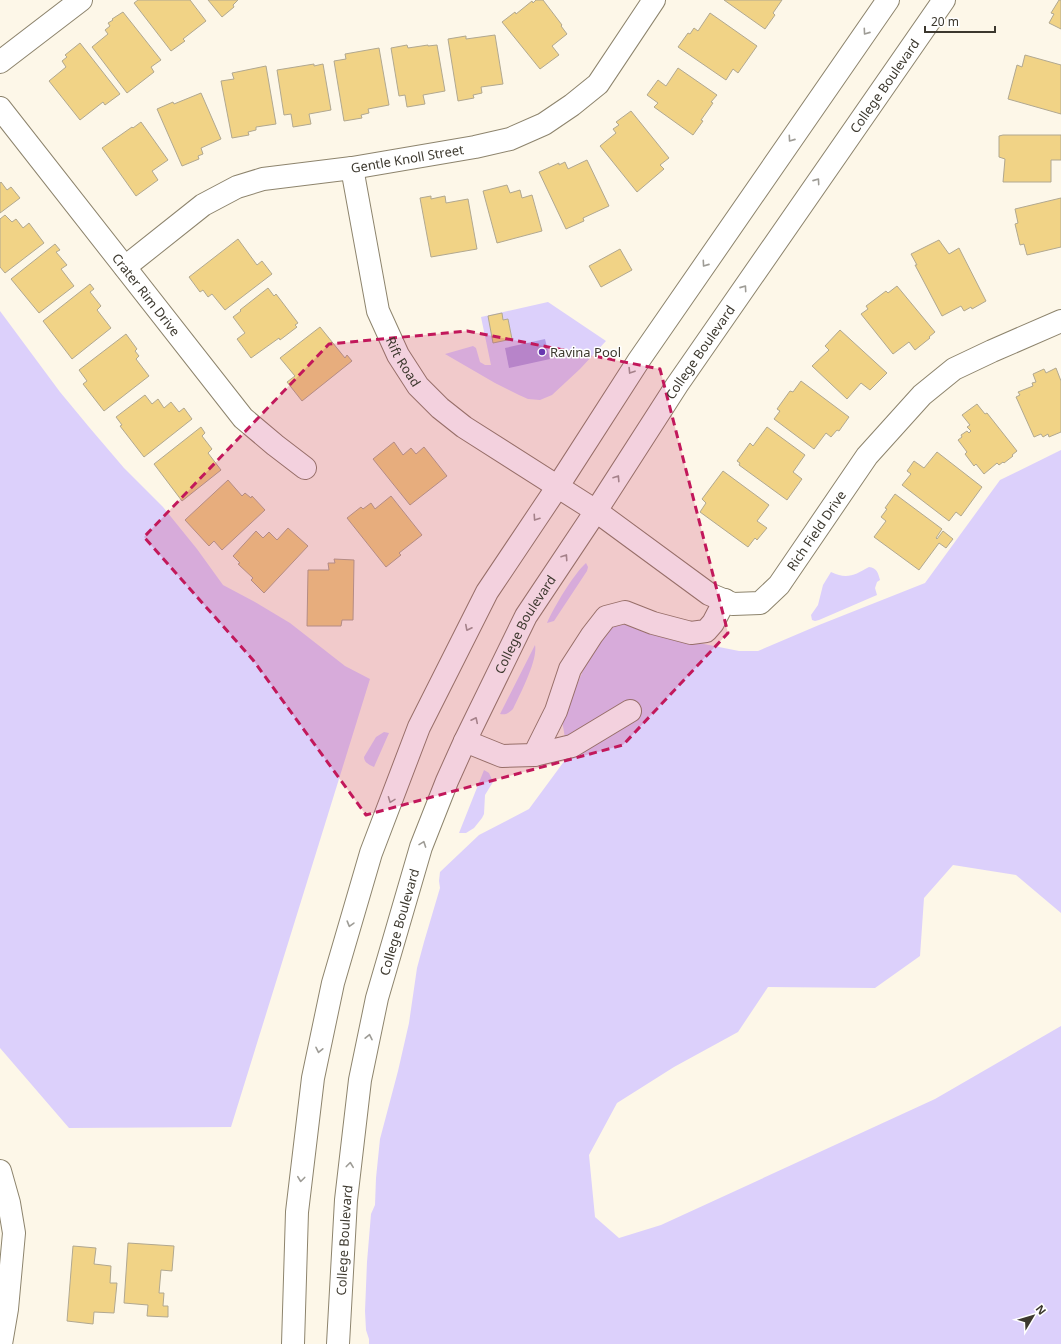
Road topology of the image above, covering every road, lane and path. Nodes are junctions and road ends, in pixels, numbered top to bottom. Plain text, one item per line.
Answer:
1 (81, 0) edge
2 (654, 0) edge
3 (888, 0) edge
4 (944, 0) edge
5 (0, 62) edge
6 (0, 108) edge
7 (352, 168) junction
8 (125, 266) junction
9 (1061, 321) edge
10 (305, 468) dead end
11 (558, 486) junction
12 (596, 511) junction
13 (725, 600) junction
14 (630, 711) dead end
15 (465, 741) junction
16 (534, 755) junction
17 (0, 1171) edge
18 (1, 1344) edge
19 (293, 1344) edge
20 (338, 1344) edge

1 - 5 main road
2 - 7 main road, Gentle Knoll Street
3 -> 11 main road
12 -> 4 main road, College Boulevard
6 - 8 main road, Crater Rim Drive
7 - 8 main road, Gentle Knoll Street
7 - 11 main road, Rift Road
8 - 10 main road, Crater Rim Drive
9 - 13 main road, Rich Field Drive
11 - 12 main road, Rich Field Drive
11 -> 19 main road
12 - 13 main road, Rich Field Drive
15 -> 12 main road, College Boulevard
13 - 16 main road
14 - 16 main road
15 - 16 main road
20 -> 15 main road, College Boulevard
17 - 18 main road

